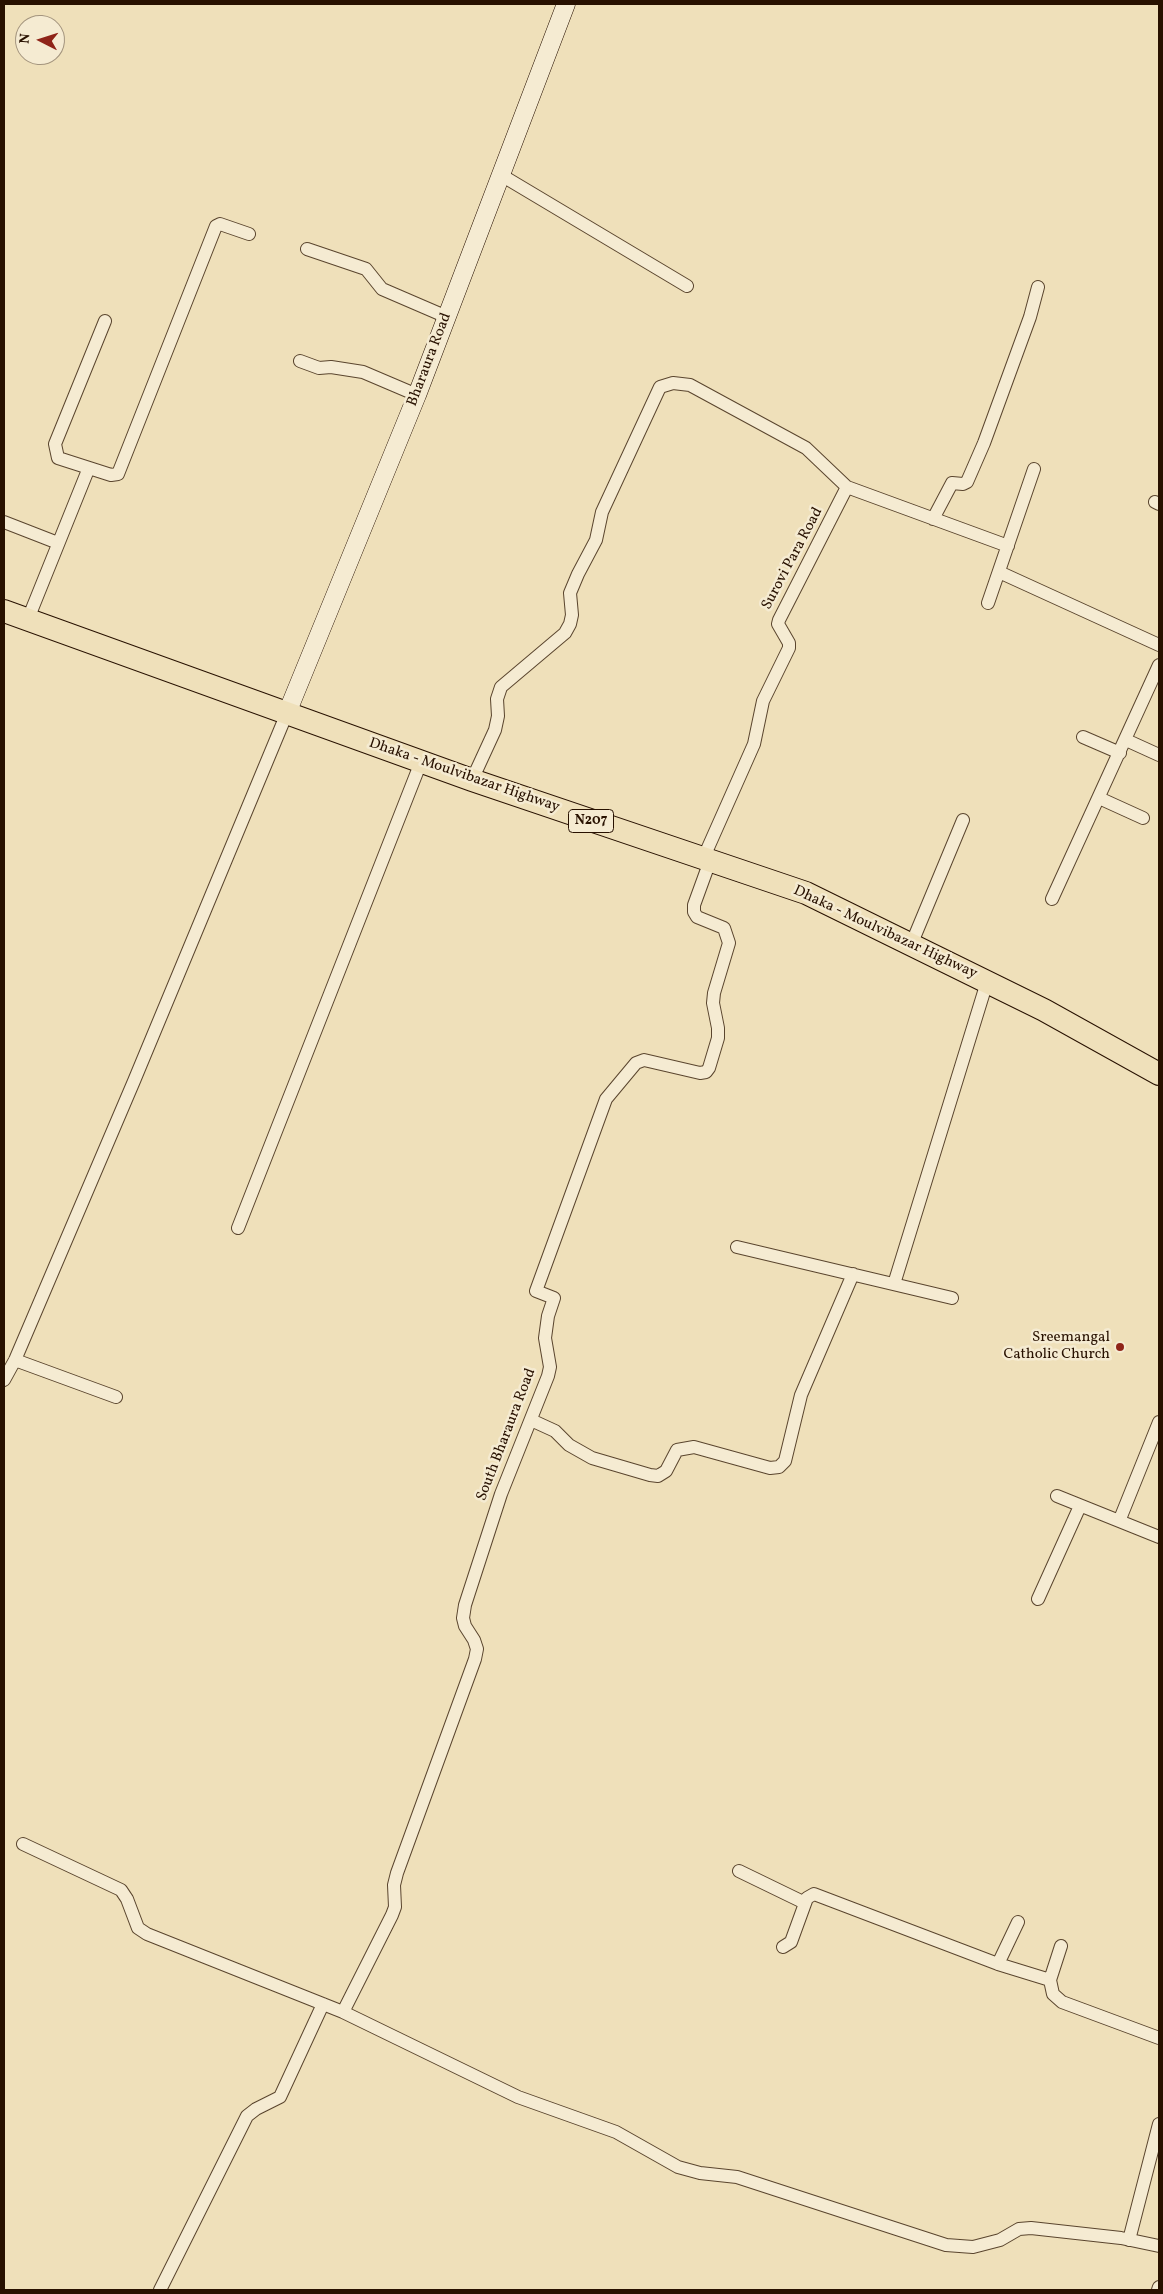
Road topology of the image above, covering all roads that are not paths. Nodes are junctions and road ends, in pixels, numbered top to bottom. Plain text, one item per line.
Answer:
1 (566, 4) edge
2 (501, 175) junction
3 (249, 234) dead end
4 (306, 249) dead end
5 (686, 286) dead end
6 (1038, 287) dead end
7 (447, 317) junction
8 (105, 321) dead end
9 (300, 361) dead end
10 (417, 395) junction
11 (1034, 469) dead end
12 (88, 470) junction
13 (847, 488) junction
14 (933, 519) junction
15 (4, 522) edge
16 (58, 543) junction
17 (1008, 546) junction
18 (999, 572) junction
19 (988, 603) dead end
20 (4, 611) edge
21 (28, 618) junction
22 (1159, 645) edge
23 (1159, 665) edge
24 (287, 713) junction
25 (1083, 737) dead end
26 (1126, 740) junction
27 (1120, 753) junction
28 (1159, 755) edge
29 (421, 762) junction
30 (472, 780) junction
31 (1099, 798) junction
32 (1143, 818) dead end
33 (963, 820) dead end
34 (706, 860) junction
35 (1052, 899) dead end
36 (911, 945) junction
37 (987, 982) junction
38 (1159, 1074) edge
39 (238, 1228) dead end
40 (737, 1247) dead end
41 (853, 1274) junction
42 (894, 1284) junction
43 (952, 1298) dead end
44 (15, 1360) junction
45 (4, 1380) edge
46 (116, 1397) dead end
47 (531, 1420) junction
48 (1159, 1422) edge
49 (1057, 1496) dead end
50 (1080, 1506) junction
51 (1120, 1519) junction
52 (1159, 1537) edge
53 (1038, 1599) dead end
54 (23, 1844) dead end
55 (739, 1871) dead end
56 (805, 1903) junction
57 (1018, 1922) dead end
58 (1061, 1946) dead end
59 (783, 1947) dead end
60 (998, 1964) junction
61 (1050, 1980) junction
62 (323, 2004) junction
63 (343, 2012) junction
64 (1159, 2038) edge
65 (1159, 2124) edge
66 (1129, 2240) junction
67 (1159, 2246) edge
68 (1159, 2287) edge
69 (160, 2290) edge
70 (1158, 2290) edge

1 - 2 main road, Bharaura Road
2 - 5 street
2 - 7 main road, Bharaura Road
3 - 12 street
4 - 7 street
6 - 14 street
7 - 10 main road, Bharaura Road
8 - 12 street
9 - 10 street
10 - 24 main road, Bharaura Road
11 - 17 street
12 - 16 street
13 - 14 street
13 - 30 street
13 - 34 street, Surovi Para Road
14 - 17 street
15 - 16 street
16 - 21 street
17 - 18 street
18 - 19 street
18 - 22 street
20 - 21 highway, Dhaka - Moulvibazar Highway / N207
21 - 24 highway, Dhaka - Moulvibazar Highway / N207
23 - 26 street
24 - 29 highway, Dhaka - Moulvibazar Highway / N207
24 - 44 street
25 - 27 street
26 - 27 street
26 - 28 street
27 - 31 street
29 - 30 highway, Dhaka - Moulvibazar Highway / N207
29 - 39 street
30 - 34 highway, Dhaka - Moulvibazar Highway / N207
31 - 32 street
31 - 35 street
33 - 36 street
34 - 36 highway, Dhaka - Moulvibazar Highway / N207
34 - 47 street, South Bharaura Road
36 - 37 highway, Dhaka - Moulvibazar Highway / N207
37 - 38 highway, Dhaka - Moulvibazar Highway / N207
37 - 42 street
40 - 41 street
41 - 42 street
41 - 47 street
42 - 43 street
44 - 45 street
44 - 46 street
47 - 63 street, South Bharaura Road
48 - 51 street
49 - 50 street
50 - 51 street
50 - 53 street
51 - 52 street
54 - 62 street
55 - 56 street
56 - 59 street
56 - 60 street
57 - 60 street
58 - 61 street
60 - 61 street
61 - 64 street
62 - 63 street
62 - 69 street
63 - 66 street
65 - 66 street
66 - 67 street
68 - 70 street

